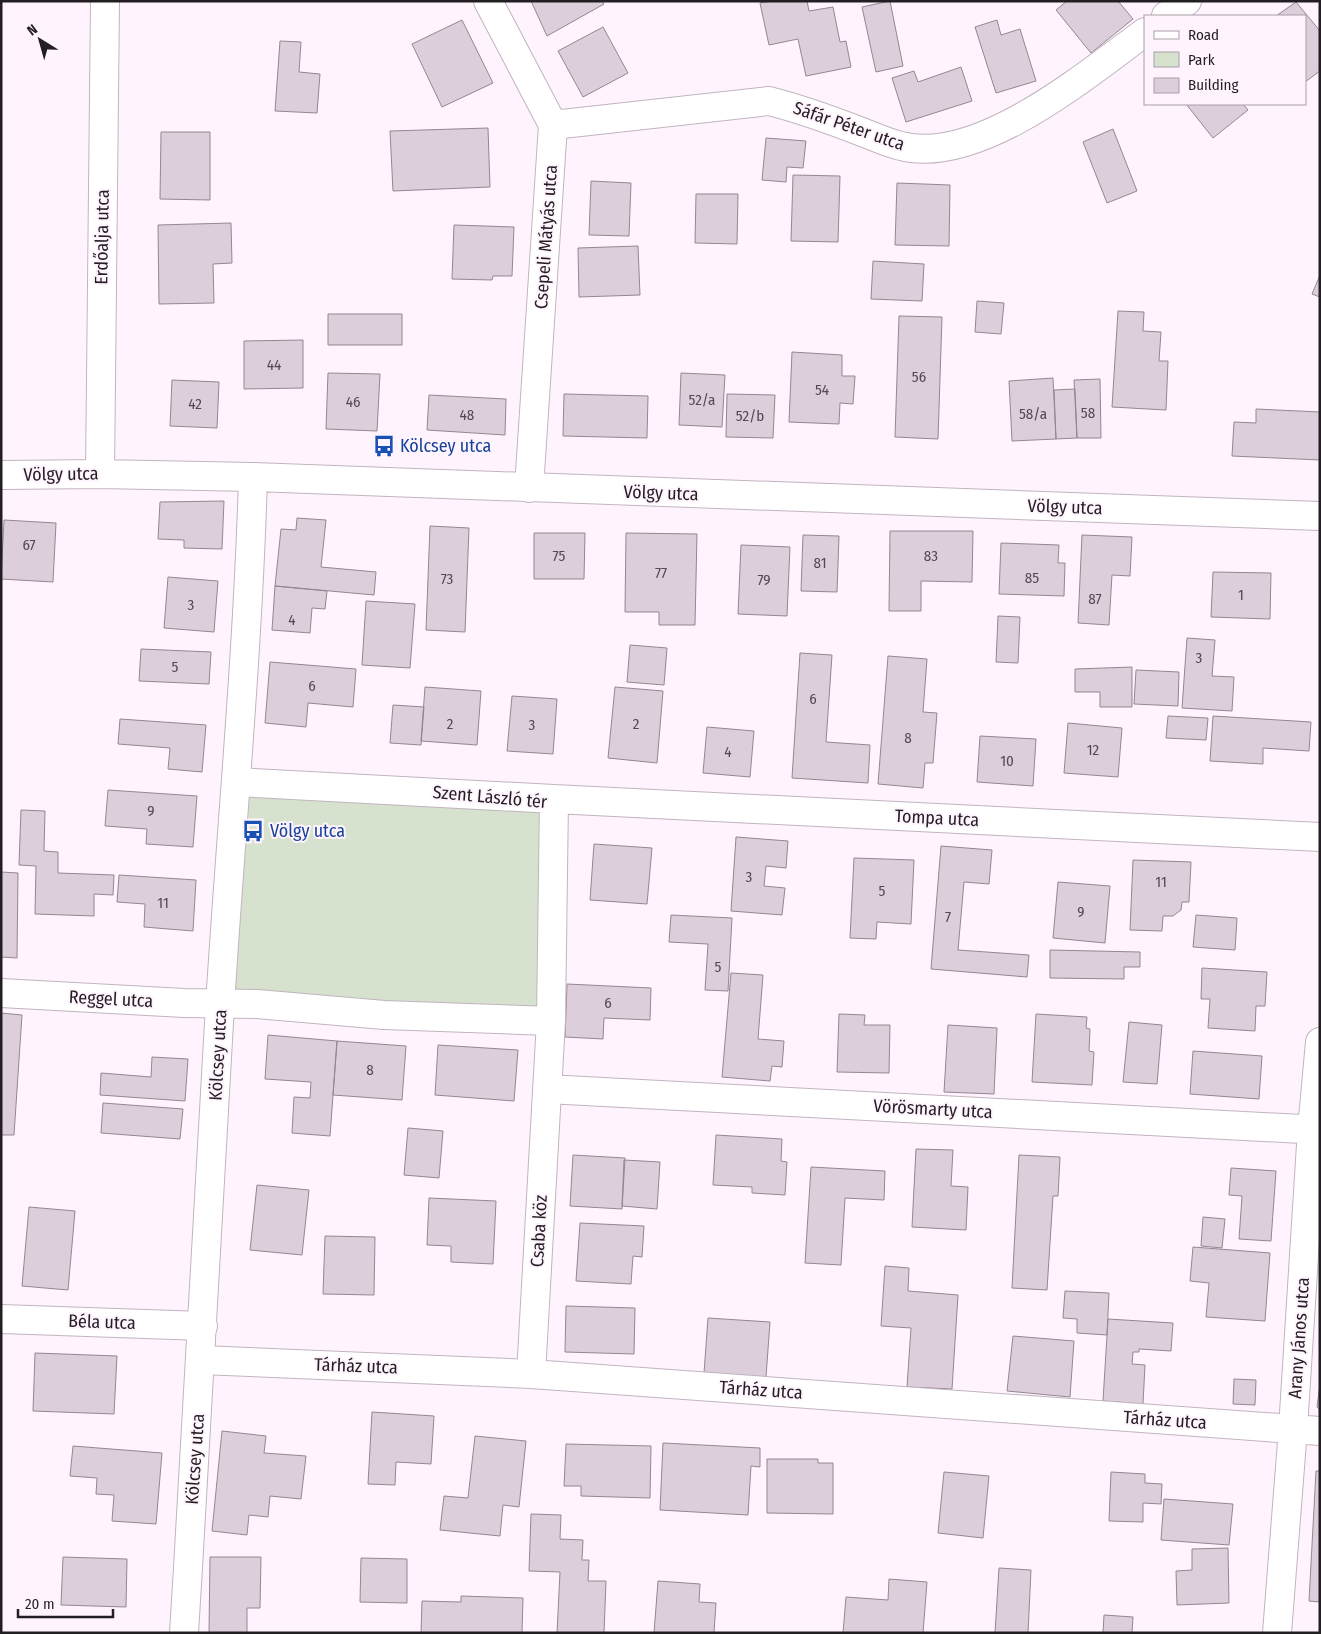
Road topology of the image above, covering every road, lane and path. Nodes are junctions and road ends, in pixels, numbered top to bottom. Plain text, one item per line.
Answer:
1 (105, 1) edge
2 (488, 1) edge
3 (1187, 1) edge
4 (1167, 15) edge
5 (1144, 33) edge
6 (553, 125) junction
7 (100, 474) junction
8 (1, 475) edge
9 (253, 477) junction
10 (530, 488) junction
11 (1320, 516) edge
12 (236, 782) junction
13 (554, 799) junction
14 (1320, 837) edge
15 (1, 993) edge
16 (220, 1004) junction
17 (550, 1021) junction
18 (1320, 1042) edge
19 (547, 1089) junction
20 (1316, 1129) edge
21 (1, 1319) edge
22 (203, 1326) junction
23 (201, 1360) junction
24 (532, 1374) junction
25 (1306, 1430) edge
26 (184, 1633) edge
27 (1277, 1633) edge

1 - 7 street, Erdőalja utca
2 - 6 street
3 - 4 street
5 - 6 street, Sáfár Péter utca
6 - 10 street, Csepeli Mátyás utca
7 - 8 street, Völgy utca
7 - 9 street, Völgy utca
9 - 10 street, Völgy utca
9 - 12 street, Kölcsey utca
10 - 11 street, Völgy utca
12 - 13 street, Szent László tér
12 - 16 street, Kölcsey utca
13 - 14 street, Tompa utca
13 - 17 street, Szent László tér
15 - 16 street, Reggel utca
16 - 17 street
16 - 22 street, Kölcsey utca
17 - 19 street, Szent László tér
18 - 20 street, Arany János utca
19 - 20 street, Vörösmarty utca
19 - 24 street, Csaba köz
20 - 25 street, Arany János utca
21 - 22 street, Béla utca
22 - 23 street, Kölcsey utca
23 - 24 street, Tárház utca
23 - 26 street, Kölcsey utca
24 - 25 street, Tárház utca
25 - 27 street, Arany János utca

